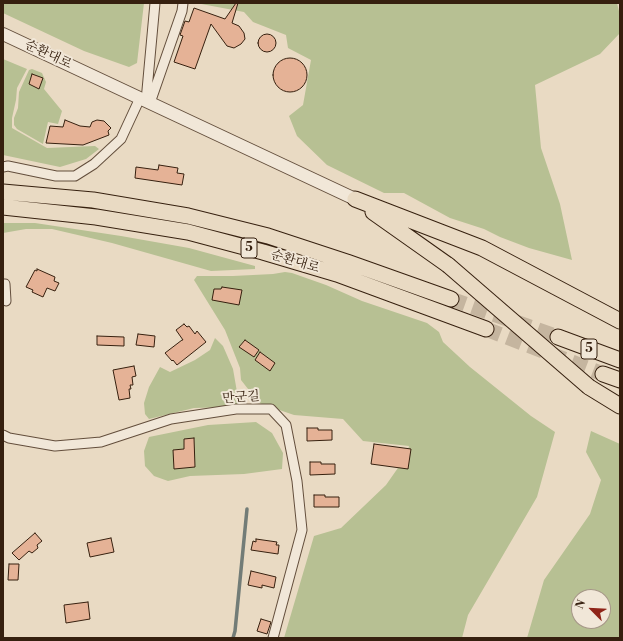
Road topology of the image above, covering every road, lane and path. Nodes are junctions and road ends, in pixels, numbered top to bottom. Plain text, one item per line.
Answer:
1 (155, 3) edge
2 (183, 3) edge
3 (3, 34) edge
4 (145, 101) junction
5 (3, 167) edge
6 (3, 192) edge
7 (354, 198) junction
8 (3, 207) edge
9 (3, 284) edge
10 (451, 299) tunnel mouth
11 (6, 301) dead end
12 (620, 321) edge
13 (486, 329) tunnel mouth
14 (558, 337) tunnel mouth
15 (620, 360) edge
16 (603, 374) tunnel mouth
17 (620, 380) edge
18 (620, 406) edge
19 (3, 435) edge
20 (273, 638) edge

1 - 4 street
2 - 4 street
3 - 4 street, 순환대로
4 - 5 street
4 - 7 street, 순환대로
6 - 10 highway, 순환대로 / 5
7 - 12 highway
7 - 18 highway, bridge
8 - 13 highway, 순환대로 / 5
9 - 11 street
14 - 15 highway, 5
16 - 17 highway, 5
19 - 20 street, 만군길

